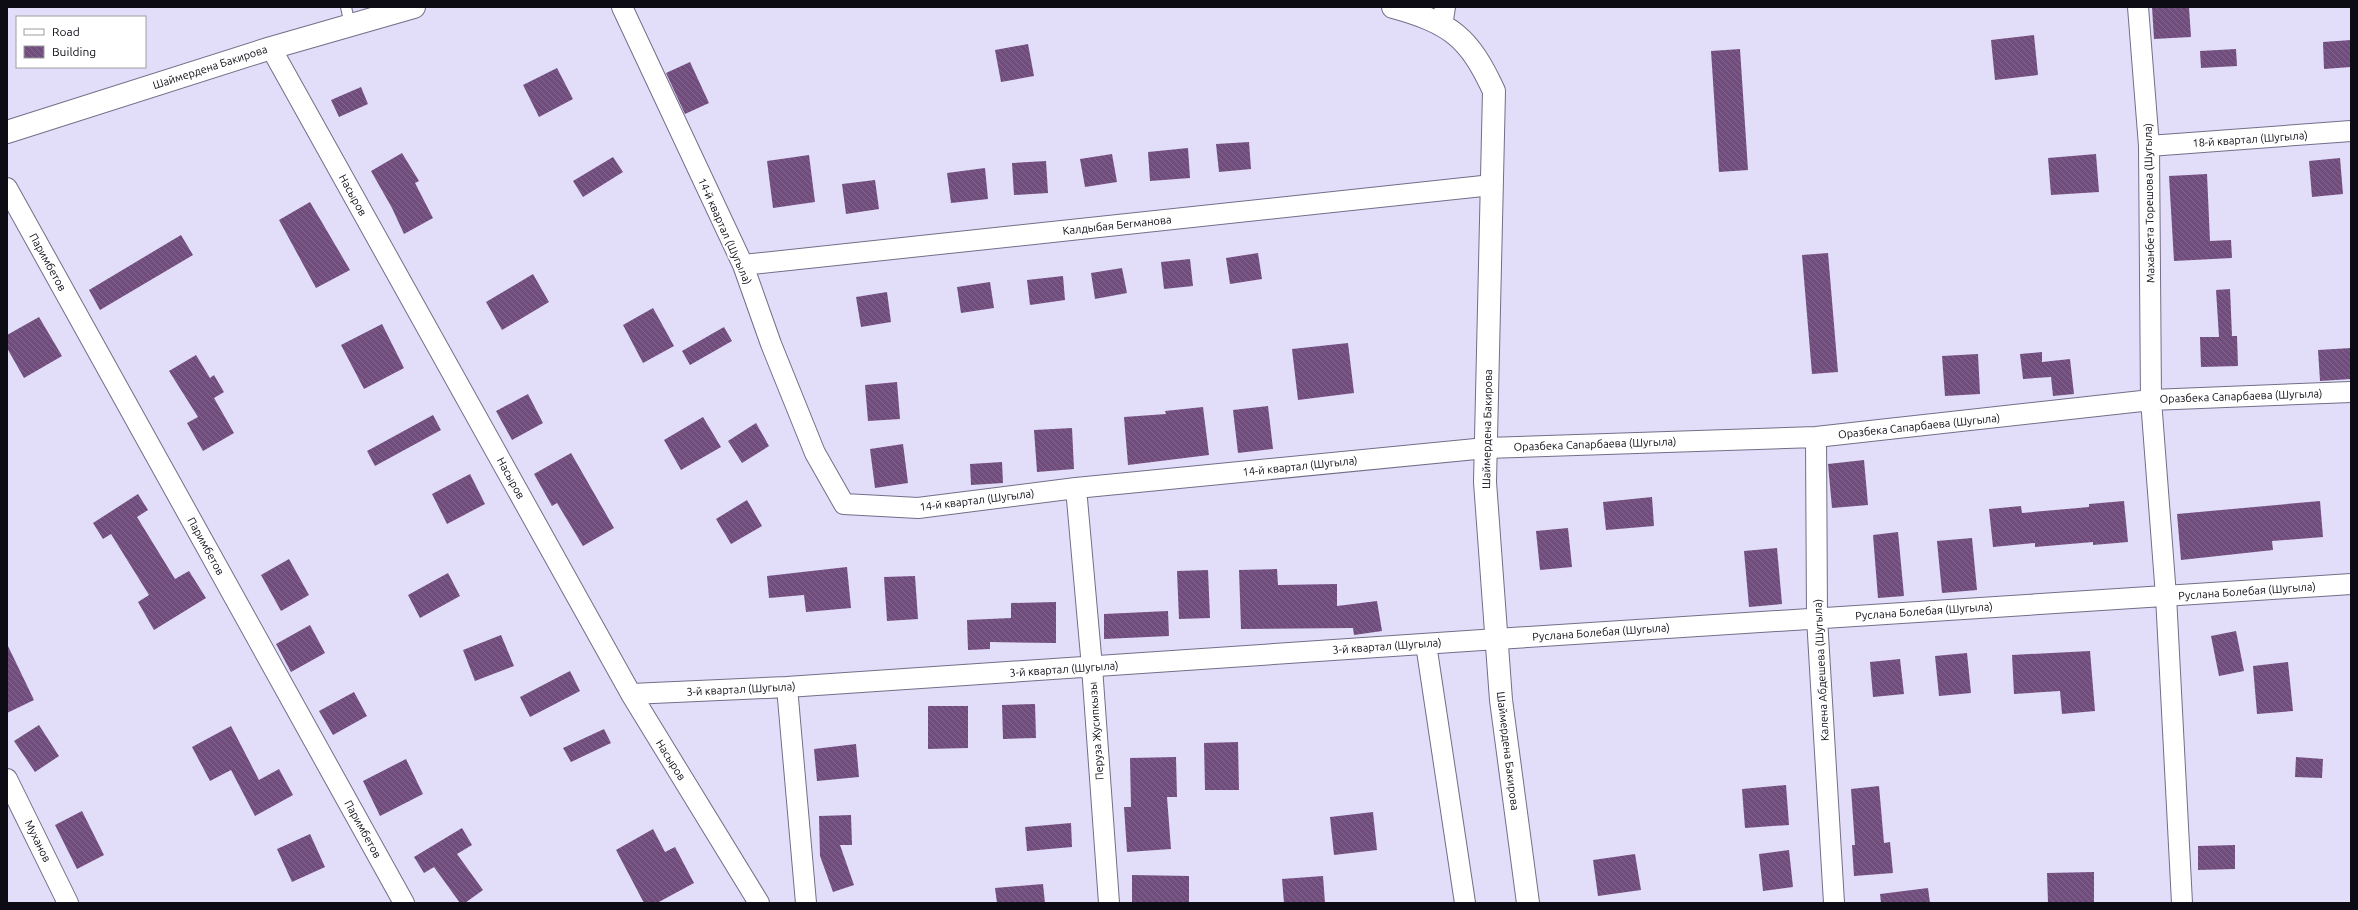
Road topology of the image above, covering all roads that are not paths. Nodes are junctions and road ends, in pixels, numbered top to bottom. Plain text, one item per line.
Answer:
1 (414, 7) edge
2 (622, 7) edge
3 (1393, 7) edge
4 (2138, 7) edge
5 (348, 16) edge
6 (1443, 16) edge
7 (271, 48) junction
8 (2351, 131) edge
9 (7, 132) edge
10 (2150, 146) junction
11 (1492, 185) junction
12 (7, 188) edge
13 (743, 265) junction
14 (2351, 392) edge
15 (2151, 400) junction
16 (1816, 437) junction
17 (1486, 448) junction
18 (1076, 488) junction
19 (2351, 584) edge
20 (2166, 596) junction
21 (1817, 618) junction
22 (1497, 638) junction
23 (1426, 644) junction
24 (1092, 667) junction
25 (787, 687) junction
26 (631, 694) junction
27 (7, 779) edge
28 (68, 903) edge
29 (404, 903) edge
30 (760, 903) edge
31 (806, 903) edge
32 (1108, 903) edge
33 (1465, 903) edge
34 (1528, 903) edge
35 (1834, 903) edge
36 (2182, 903) edge

1 - 5 street, Шаймердена Бакирова
2 - 13 street, 14-й квартал (Шугыла)
3 - 6 street, Шаймердена Бакирова
4 - 10 street, Маханбета Торешова (Шугыла)
5 - 7 street, Шаймердена Бакирова
6 - 11 street, Шаймердена Бакирова
7 - 9 street, Шаймердена Бакирова
7 - 26 street, Насыров
8 - 10 street, 18-й квартал (Шугыла)
10 - 15 street, Маханбета Торешова (Шугыла)
11 - 13 street, Калдыбая Бегманова
11 - 17 street, Шаймердена Бакирова
12 - 29 street, Паримбетов
13 - 18 street, 14-й квартал (Шугыла)
14 - 15 street, Оразбека Сапарбаева (Шугыла)
15 - 16 street, Оразбека Сапарбаева (Шугыла)
15 - 20 street, Маханбета Торешова (Шугыла)
16 - 17 street, Оразбека Сапарбаева (Шугыла)
16 - 21 street, Калена Абдешева (Шугыла)
17 - 18 street, 14-й квартал (Шугыла)
17 - 22 street, Шаймердена Бакирова
18 - 24 street, Перуза Жусипкызы
19 - 20 street, Руслана Болебая (Шугыла)
20 - 21 street, Руслана Болебая (Шугыла)
20 - 36 street, Маханбета Торешова (Шугыла)
21 - 22 street, Руслана Болебая (Шугыла)
21 - 35 street, Калена Абдешева (Шугыла)
22 - 23 street, 3-й квартал (Шугыла)
22 - 34 street, Шаймердена Бакирова
23 - 24 street, 3-й квартал (Шугыла)
23 - 33 street
24 - 25 street, 3-й квартал (Шугыла)
24 - 32 street, Перуза Жусипкызы
25 - 26 street, 3-й квартал (Шугыла)
25 - 31 street
26 - 30 street, Насыров
27 - 28 street, Муханов

